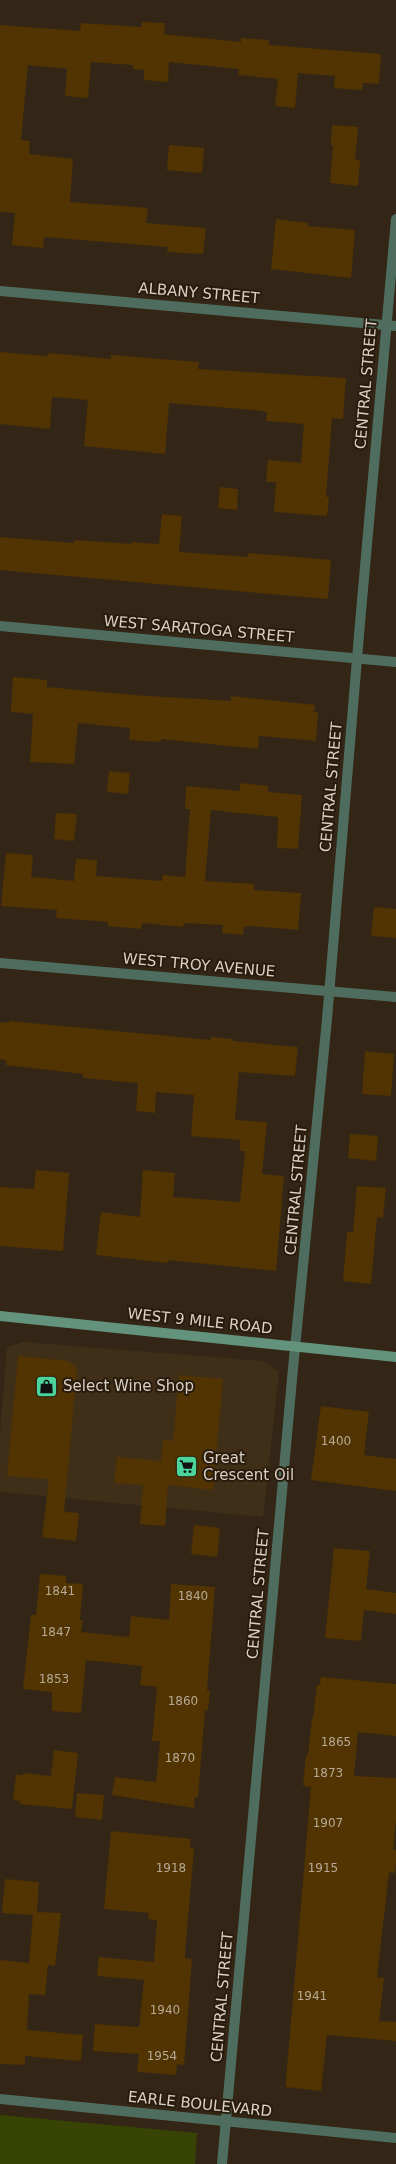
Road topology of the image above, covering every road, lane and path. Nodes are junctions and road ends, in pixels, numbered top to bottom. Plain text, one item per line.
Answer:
1 (396, 219) edge
2 (0, 291) edge
3 (391, 325) edge
4 (0, 626) edge
5 (357, 658) junction
6 (396, 662) edge
7 (0, 962) edge
8 (329, 992) junction
9 (396, 998) edge
10 (0, 1316) edge
11 (296, 1346) junction
12 (396, 1357) edge
13 (0, 2099) edge
14 (226, 2121) junction
15 (396, 2138) edge
16 (222, 2164) edge

1 - 3 street, CENTRAL STREET
2 - 3 street, ALBANY STREET
3 - 5 street, CENTRAL STREET
4 - 5 street, WEST SARATOGA STREET
5 - 6 street, WEST SARATOGA STREET
5 - 8 street, CENTRAL STREET
7 - 8 street, WEST TROY AVENUE
8 - 9 street, WEST TROY AVENUE
8 - 11 street, CENTRAL STREET
10 - 11 main road, WEST 9 MILE ROAD
11 - 12 main road, WEST 9 MILE ROAD
11 - 14 street, CENTRAL STREET
13 - 14 street, EARLE BOULEVARD
14 - 15 street, EARLE BOULEVARD
14 - 16 street, CENTRAL STREET

